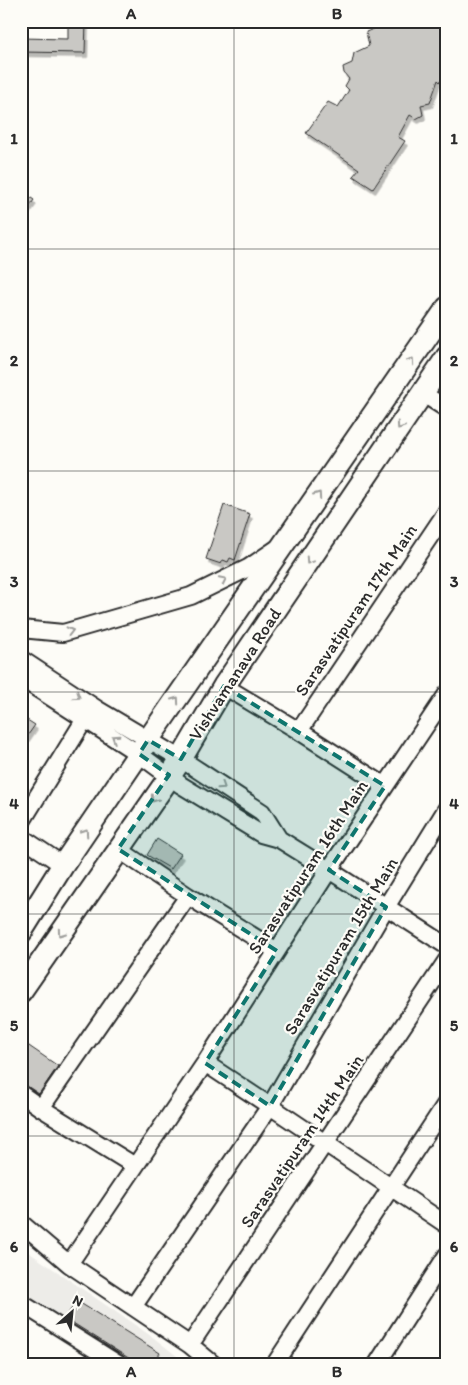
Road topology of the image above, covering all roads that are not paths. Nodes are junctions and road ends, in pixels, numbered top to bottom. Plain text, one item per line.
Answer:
1 (447, 308) edge
2 (447, 356) edge
3 (422, 393) junction
4 (447, 409) edge
5 (447, 511) edge
6 (286, 541) junction
7 (21, 629) edge
8 (21, 659) edge
9 (21, 678) edge
10 (224, 686) junction
11 (447, 694) edge
12 (85, 719) junction
13 (298, 731) junction
14 (143, 747) junction
15 (175, 767) junction
16 (385, 786) junction
17 (447, 808) edge
18 (21, 823) edge
19 (21, 837) edge
20 (118, 849) junction
21 (63, 865) junction
22 (329, 870) junction
23 (188, 896) junction
24 (386, 907) junction
25 (21, 932) edge
26 (447, 946) edge
27 (277, 951) junction
28 (447, 960) edge
29 (25, 977) edge
30 (204, 1063) junction
31 (21, 1094) edge
32 (447, 1102) edge
33 (270, 1106) junction
34 (41, 1108) junction
35 (325, 1143) junction
36 (135, 1166) junction
37 (391, 1188) junction
38 (21, 1223) edge
39 (447, 1225) edge
40 (447, 1255) edge
41 (68, 1264) junction
42 (21, 1303) edge
43 (133, 1307) junction
44 (190, 1345) junction
45 (118, 1364) edge
46 (213, 1364) edge
47 (275, 1364) edge
48 (377, 1364) edge

6 -> 1 main road, Vishvamanava Road
2 - 3 main road, Vishvamanava Road
3 - 4 street
3 -> 10 main road, Vishvamanava Road
5 - 13 street, Sarasvatipuram 17th Main
7 -> 6 street
14 -> 6 main road, Vishvamanava Road
8 -> 14 street
9 - 12 street
10 - 13 street
10 - 15 main road, Vishvamanava Road
11 - 16 street, Sarasvatipuram 16th Main
14 -> 12 street
12 - 18 street
13 - 16 street
14 - 15 street
21 -> 14 main road, Vishvamanava Road
15 -> 20 main road, Vishvamanava Road
15 - 22 street
16 - 22 street, Sarasvatipuram 16th Main
17 - 24 street, Sarasvatipuram 15th Main
19 - 21 street
20 - 23 street
20 -> 29 main road, Vishvamanava Road
21 - 25 main road, Vishvamanava Road
22 - 24 street
22 - 27 street, Sarasvatipuram 16th Main
23 - 27 street
23 - 34 street
24 - 26 street
24 - 33 street, Sarasvatipuram 15th Main
27 - 30 street, Sarasvatipuram 16th Main
28 - 35 street, Sarasvatipuram 14th Main
30 - 33 street
30 - 36 street, Sarasvatipuram 16th Main
31 - 34 street
32 - 37 street
33 - 35 street
33 - 43 street, Sarasvatipuram 15th Main
34 - 36 street
35 - 37 street
35 - 44 street, Sarasvatipuram 14th Main
36 - 41 street, Sarasvatipuram 16th Main
37 - 39 street
37 - 47 street
38 - 41 street
40 - 48 street
41 - 43 street
42 - 45 street
43 - 44 street
44 - 46 street

